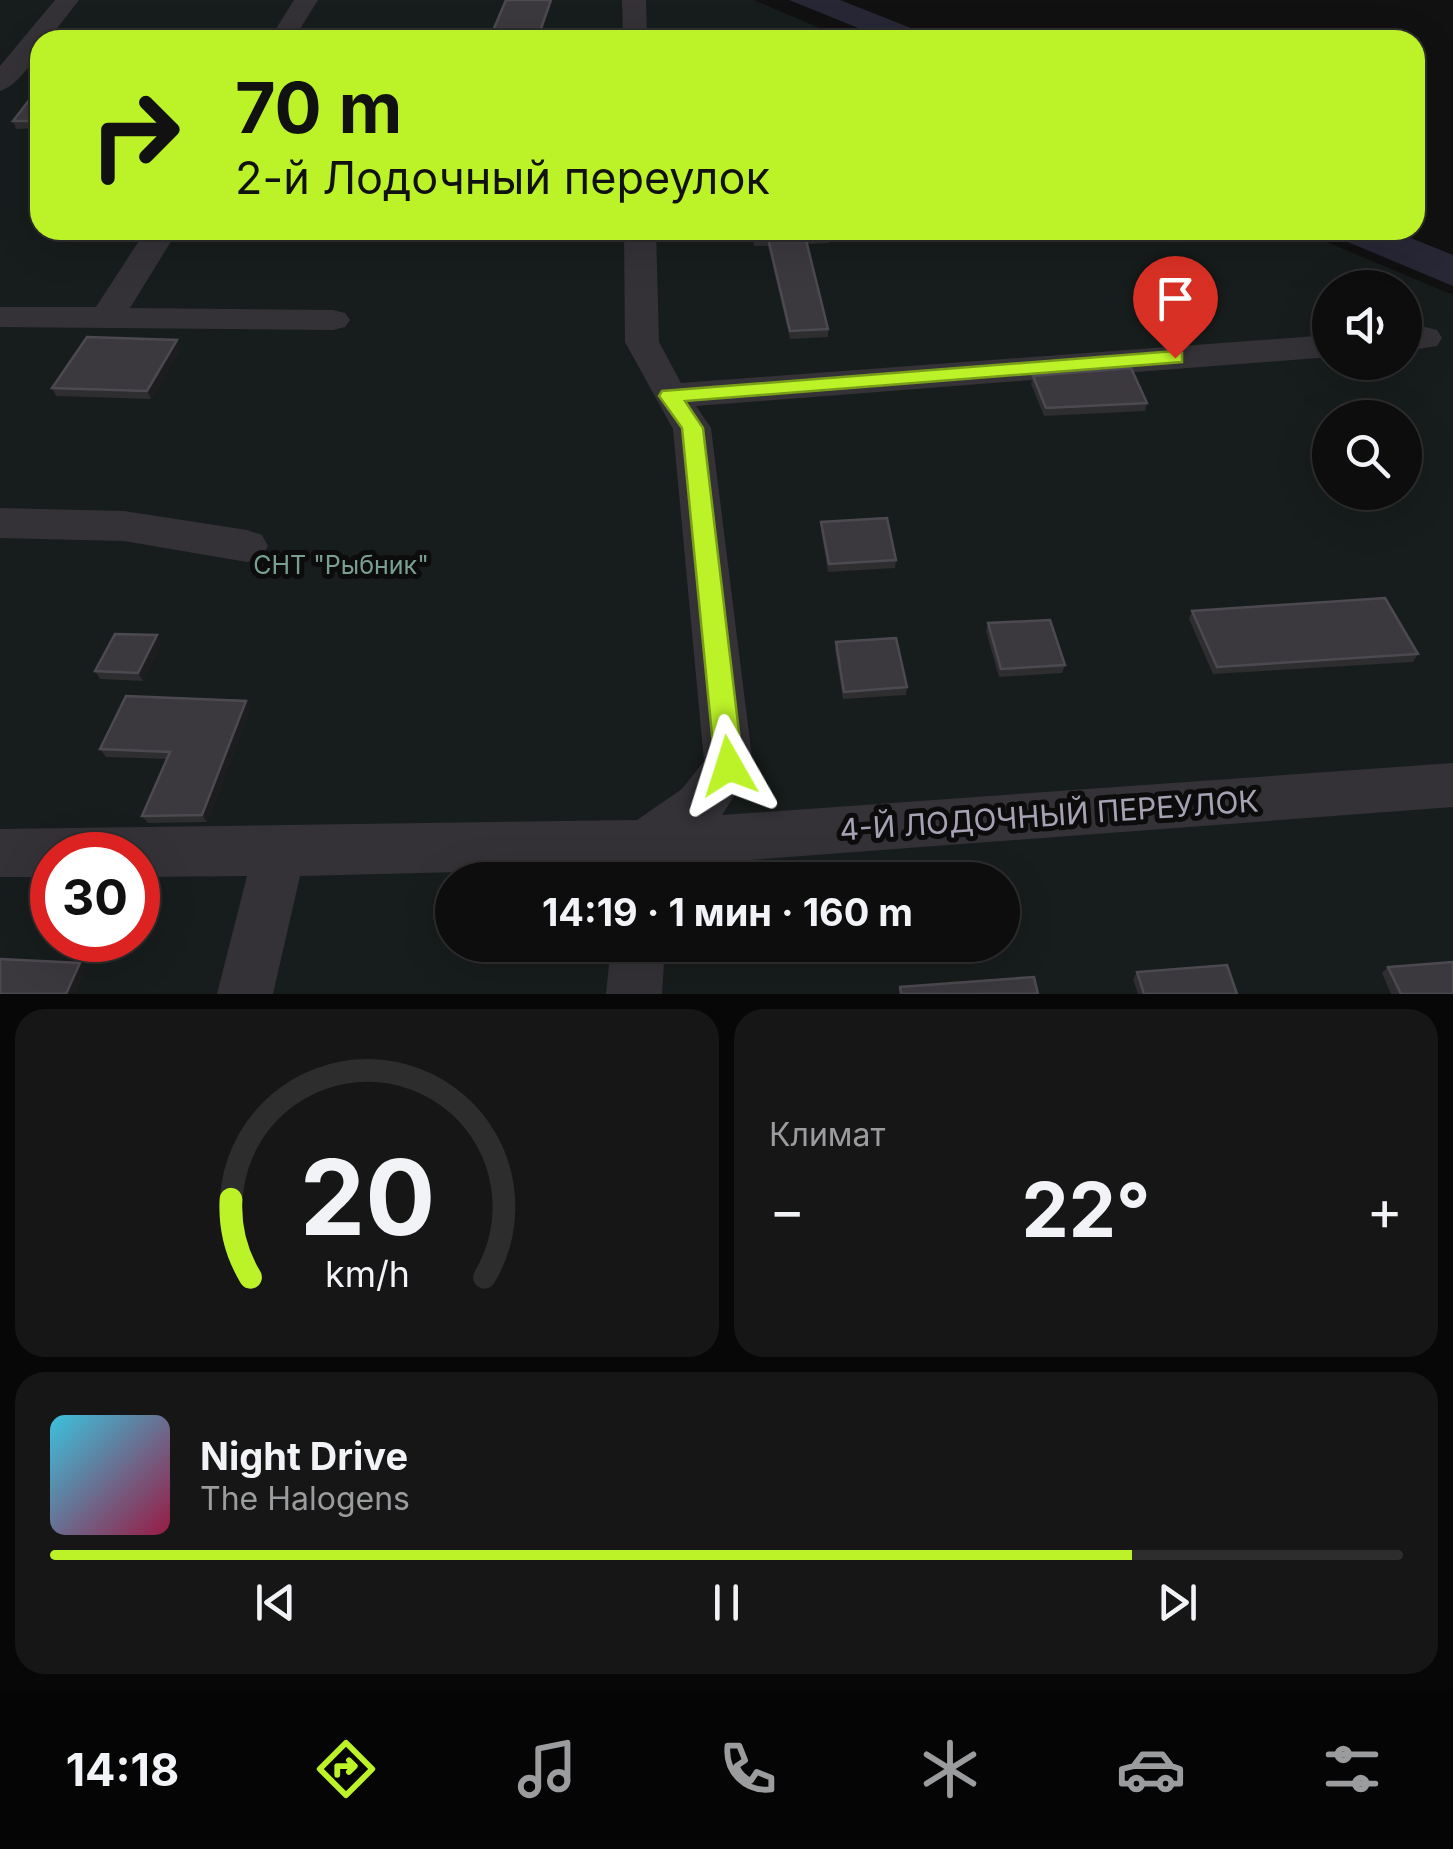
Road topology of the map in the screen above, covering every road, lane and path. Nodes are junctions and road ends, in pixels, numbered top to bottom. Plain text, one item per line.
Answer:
1 (68, 0) edge
2 (306, 0) edge
3 (634, 0) edge
4 (43, 30) edge
5 (287, 30) edge
6 (635, 30) edge
7 (30, 46) edge
8 (0, 83) edge
9 (156, 240) edge
10 (640, 240) edge
11 (0, 317) edge
12 (107, 318) junction
13 (333, 320) dead end
14 (1312, 347) edge
15 (670, 396) junction
16 (0, 523) edge
17 (247, 546) dead end
18 (1453, 785) edge
19 (279, 852) junction
20 (0, 853) edge
21 (644, 862) edge
22 (637, 962) edge
23 (245, 994) edge
24 (634, 994) edge

1 - 4 street
2 - 5 street
3 - 6 street
7 - 8 street
9 - 12 street
10 - 15 street
11 - 12 street
12 - 13 street
14 - 15 street
15 - 21 street
16 - 17 street
18 - 21 street, 4-Й ЛОДОЧНЫЙ ПЕРЕУЛОК
19 - 20 street, 4-Й ЛОДОЧНЫЙ ПЕРЕУЛОК
19 - 21 street, 4-Й ЛОДОЧНЫЙ ПЕРЕУЛОК
19 - 23 street
22 - 24 street

